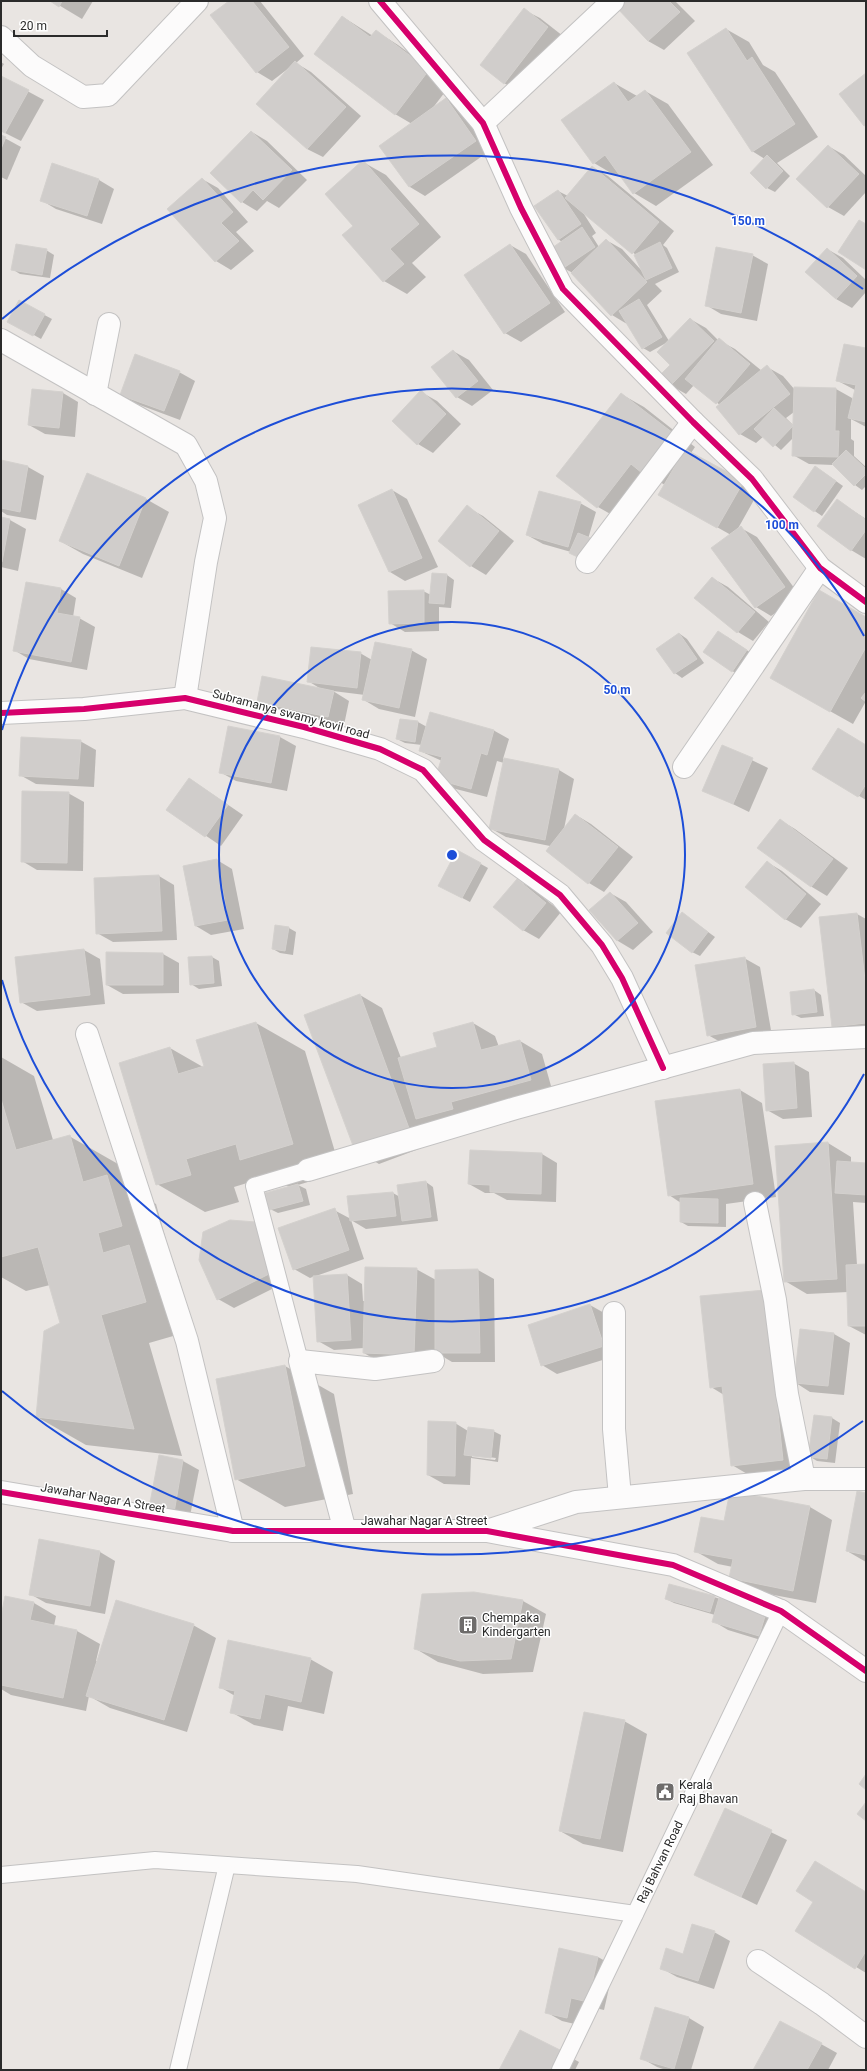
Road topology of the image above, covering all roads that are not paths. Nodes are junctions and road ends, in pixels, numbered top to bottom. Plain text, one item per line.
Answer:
1 (197, 1) edge
2 (380, 1) edge
3 (613, 1) edge
4 (1, 37) edge
5 (483, 123) junction
6 (110, 324) dead end
7 (1, 340) edge
8 (95, 394) junction
9 (693, 422) junction
10 (587, 562) dead end
11 (820, 568) junction
12 (866, 602) edge
13 (185, 698) junction
14 (1, 713) edge
15 (684, 766) dead end
16 (87, 1034) dead end
17 (866, 1037) edge
18 (663, 1068) junction
19 (308, 1170) joint
20 (755, 1204) dead end
21 (614, 1313) dead end
22 (300, 1361) junction
23 (433, 1361) dead end
24 (804, 1479) junction
25 (866, 1479) edge
26 (1, 1492) edge
27 (620, 1497) junction
28 (233, 1531) junction
29 (345, 1531) junction
30 (487, 1532) junction
31 (781, 1611) junction
32 (866, 1671) edge
33 (228, 1865) junction
34 (1, 1875) edge
35 (635, 1914) junction
36 (758, 1962) dead end
37 (866, 2037) edge
38 (178, 2070) edge
39 (560, 2070) edge

1 - 4 street
2 - 5 street
3 - 5 street
5 - 9 street
6 - 8 street
7 - 8 street
8 - 13 street
9 - 10 street
9 - 11 street
11 - 12 street
11 - 15 street
13 - 14 street, Subramanya swamy kovil road
13 - 18 street, Subramanya swamy kovil road
16 - 28 street
17 - 18 street
18 - 19 street
19 - 22 lane
20 - 24 street
21 - 27 street
22 - 23 street
22 - 29 street
24 - 25 street
24 - 27 street
26 - 28 street, Jawahar Nagar A Street
27 - 30 street
28 - 29 street, Jawahar Nagar A Street
29 - 30 street, Jawahar Nagar A Street
30 - 31 street, Jawahar Nagar A Street
31 - 32 street, Jawahar Nagar A Street
31 - 35 lane, Raj Bahvan Road
33 - 34 lane
33 - 35 lane
33 - 38 lane
35 - 39 lane, Raj Bahvan Road
36 - 37 street

